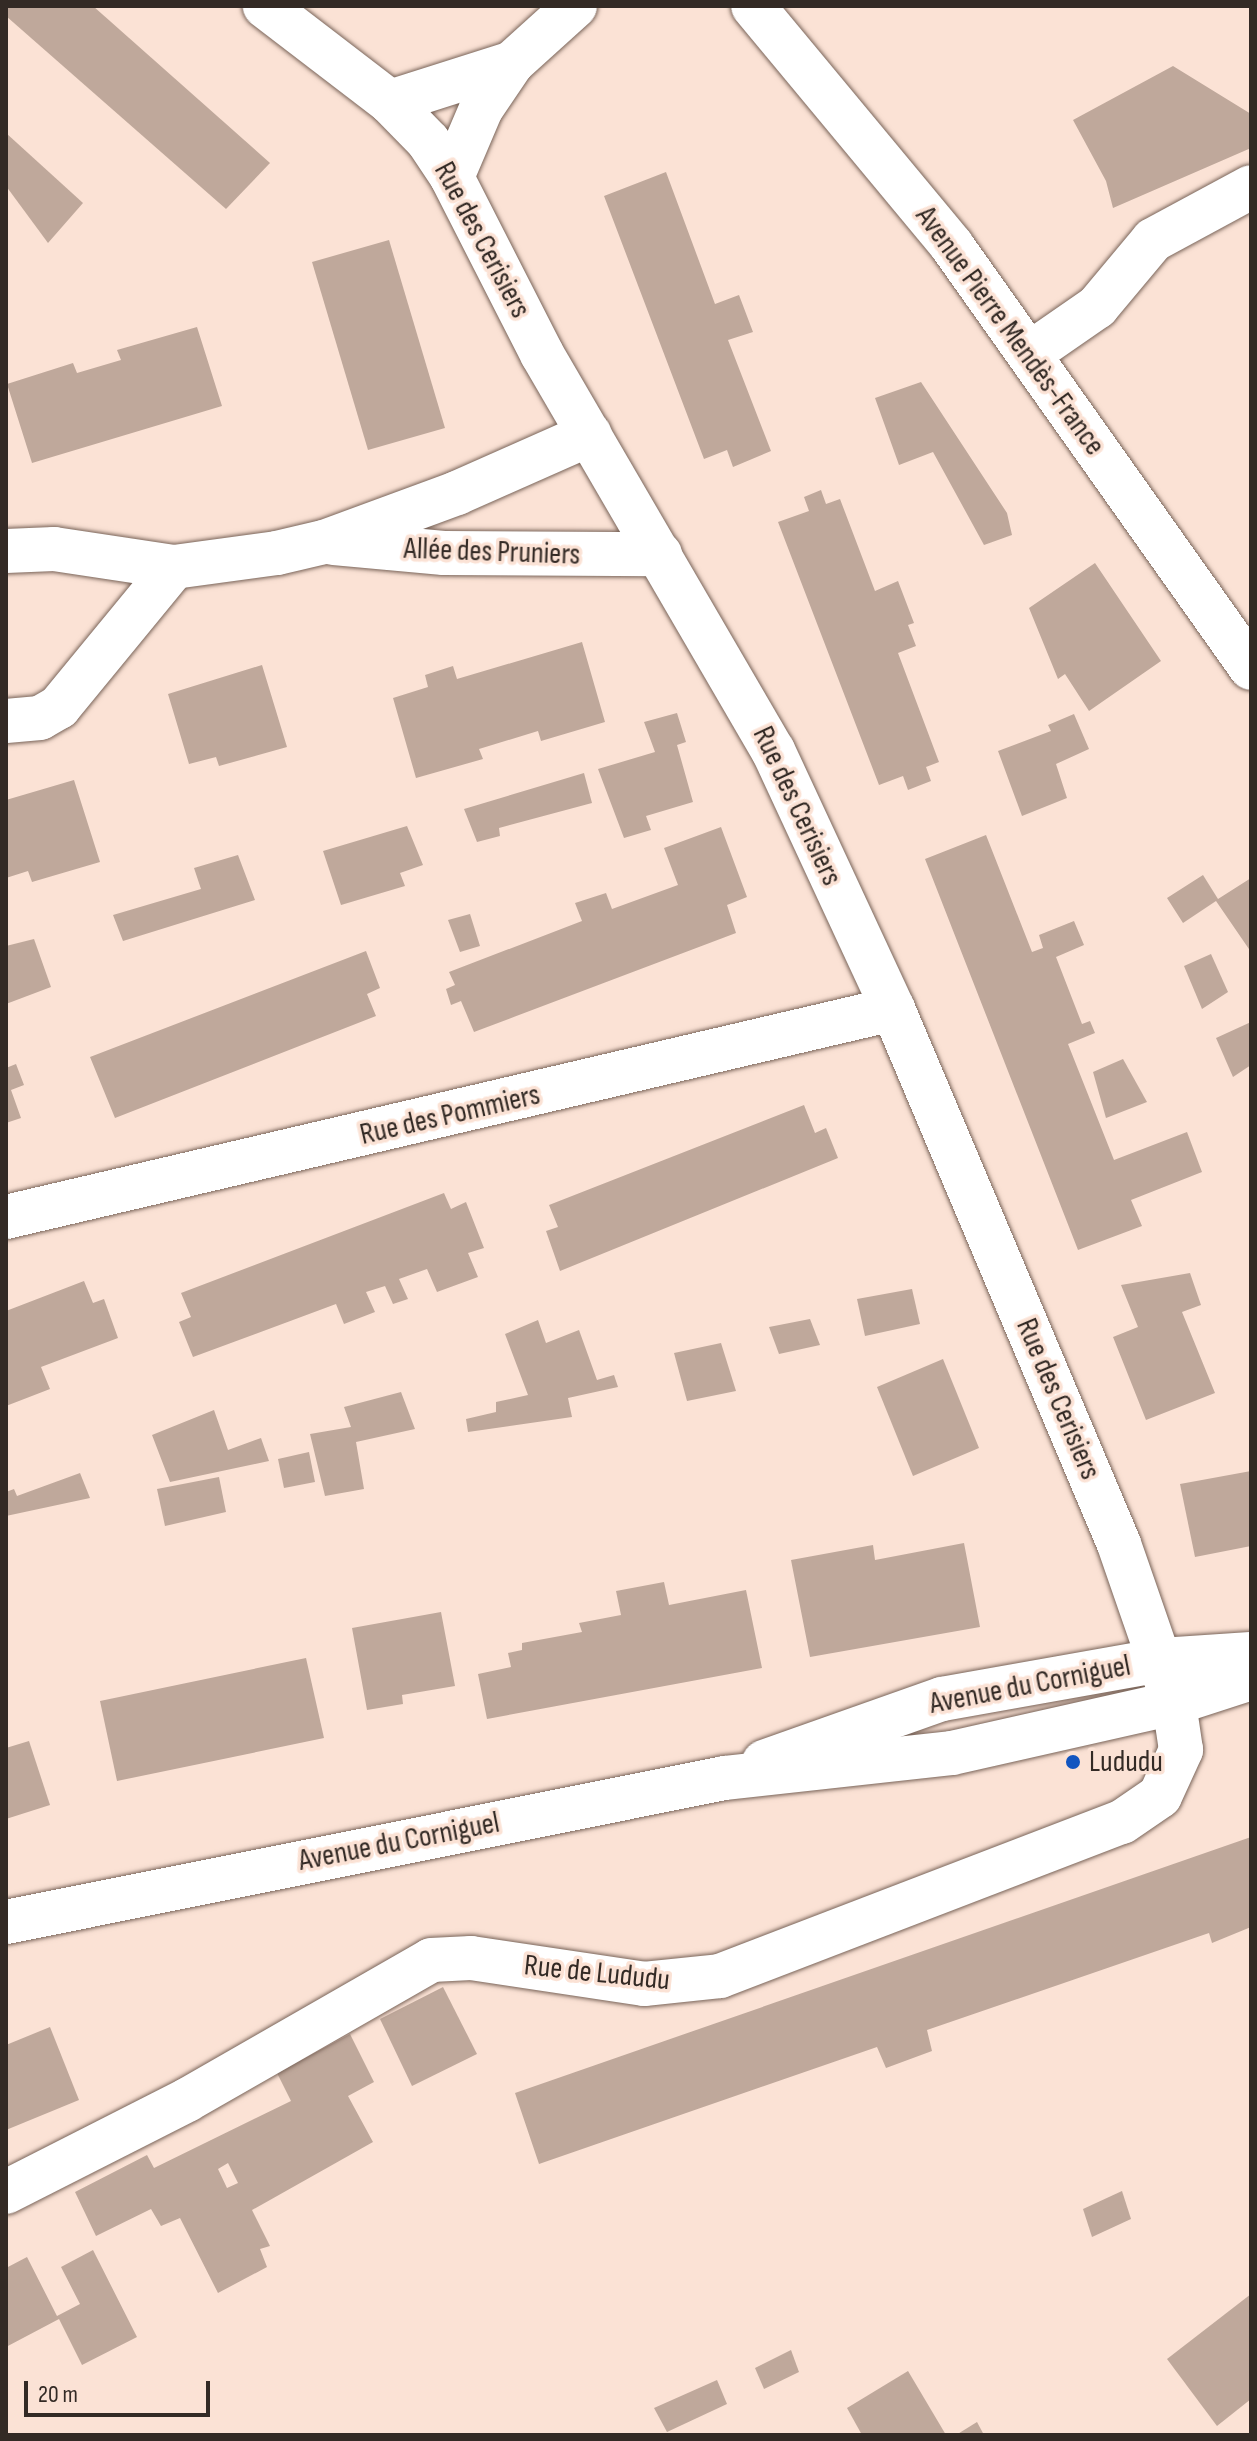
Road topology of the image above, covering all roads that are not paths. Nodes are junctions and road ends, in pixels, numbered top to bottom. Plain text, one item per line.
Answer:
1 (265, 6) edge
2 (575, 6) edge
3 (753, 6) edge
4 (512, 63) junction
5 (390, 102) junction
6 (452, 177) junction
7 (1251, 187) edge
8 (1029, 354) junction
9 (590, 434) junction
10 (324, 542) junction
11 (6, 551) edge
12 (660, 554) junction
13 (174, 567) junction
14 (1251, 668) edge
15 (6, 721) edge
16 (893, 1009) junction
17 (6, 1217) edge
18 (1251, 1654) edge
19 (1161, 1660) junction
20 (1251, 1678) edge
21 (1174, 1703) junction
22 (725, 1778) junction
23 (74, 1911) junction
24 (6, 1922) edge
25 (6, 1942) edge
26 (6, 2192) edge

1 - 5 street, Rue des Cerisiers
2 - 4 street
3 - 8 street, Avenue Pierre Mendès-France
4 - 5 street
4 - 6 street
5 - 6 street, Rue des Cerisiers
6 - 9 street, Rue des Cerisiers
7 - 8 street
8 - 14 street, Avenue Pierre Mendès-France
9 - 10 street, Allée des Pruniers
9 - 12 street, Rue des Cerisiers
10 - 12 street, Allée des Pruniers
10 - 13 street, Allée des Pruniers
11 - 13 street, Allée des Pruniers
12 - 16 street, Rue des Cerisiers
13 - 15 street
16 - 17 street, Rue des Pommiers
16 - 19 street, Rue des Cerisiers
18 - 19 street, Avenue du Corniguel
19 - 21 street, Rue des Cerisiers
19 - 22 street, Avenue du Corniguel
20 - 21 street, Avenue du Corniguel
21 - 22 street, Avenue du Corniguel
21 - 26 street, Rue de Lududu
22 - 23 street, Avenue du Corniguel
23 - 24 street, Avenue du Corniguel
23 - 25 street, Avenue du Corniguel

